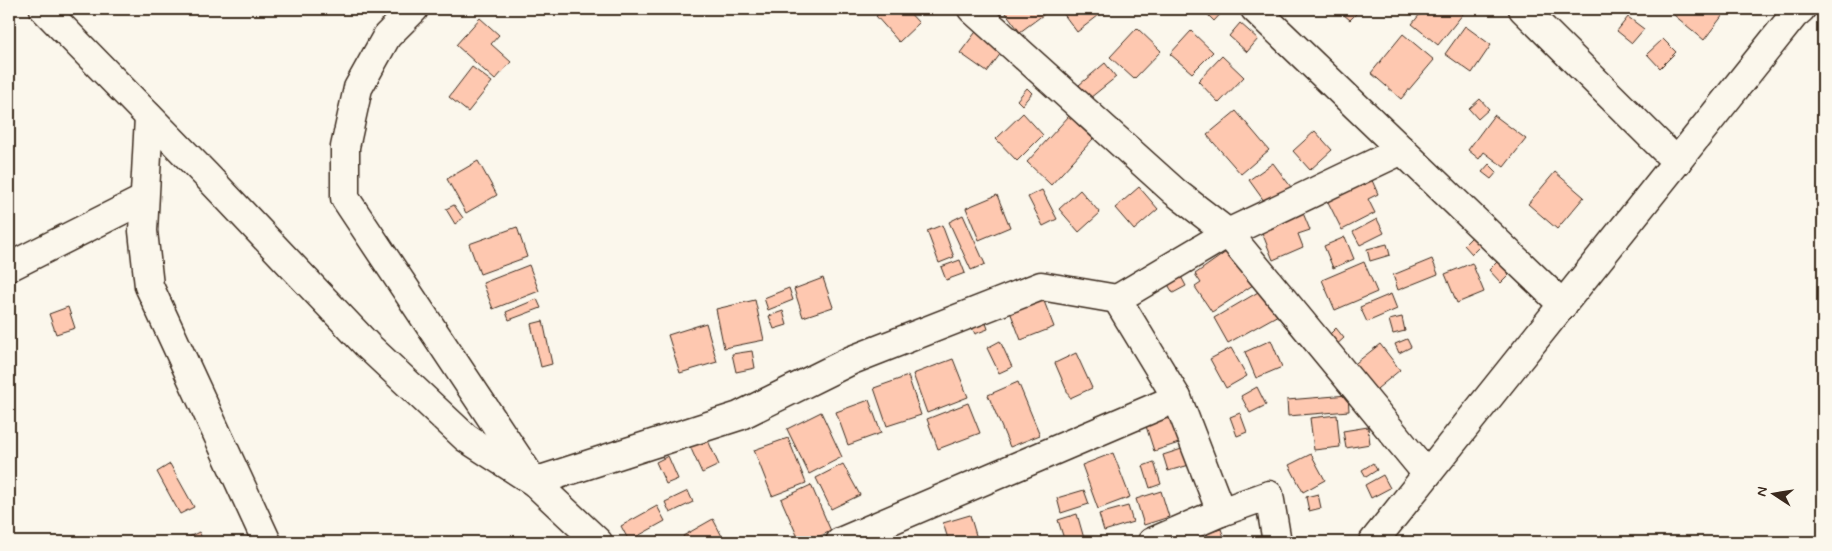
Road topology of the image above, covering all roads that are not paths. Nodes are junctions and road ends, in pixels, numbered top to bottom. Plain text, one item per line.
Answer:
1 (44, 9) edge
2 (414, 9) edge
3 (972, 9) edge
4 (1255, 9) edge
5 (1523, 9) edge
6 (1795, 11) edge
7 (150, 117) junction
8 (1402, 150) junction
9 (1677, 162) junction
10 (144, 199) junction
11 (1228, 233) junction
12 (9, 267) edge
13 (1117, 299) junction
14 (1563, 305) junction
15 (1177, 398) junction
16 (1427, 474) junction
17 (534, 482) junction
18 (1221, 512) junction
19 (267, 542) edge
20 (598, 542) edge
21 (840, 542) edge
22 (1152, 542) edge
23 (1277, 542) edge
24 (1373, 542) edge

1 - 7 street
2 - 17 street
3 - 11 street
4 - 8 street
5 - 9 street
6 - 9 street
7 - 10 street
7 - 17 street
8 - 11 street
8 - 14 street
9 - 14 street
10 - 12 street
10 - 19 street
11 - 13 street
11 - 16 street
13 - 15 street
13 - 17 street
14 - 16 street
15 - 18 street
15 - 21 street
16 - 24 street
17 - 20 street
18 - 22 street
18 - 23 street

